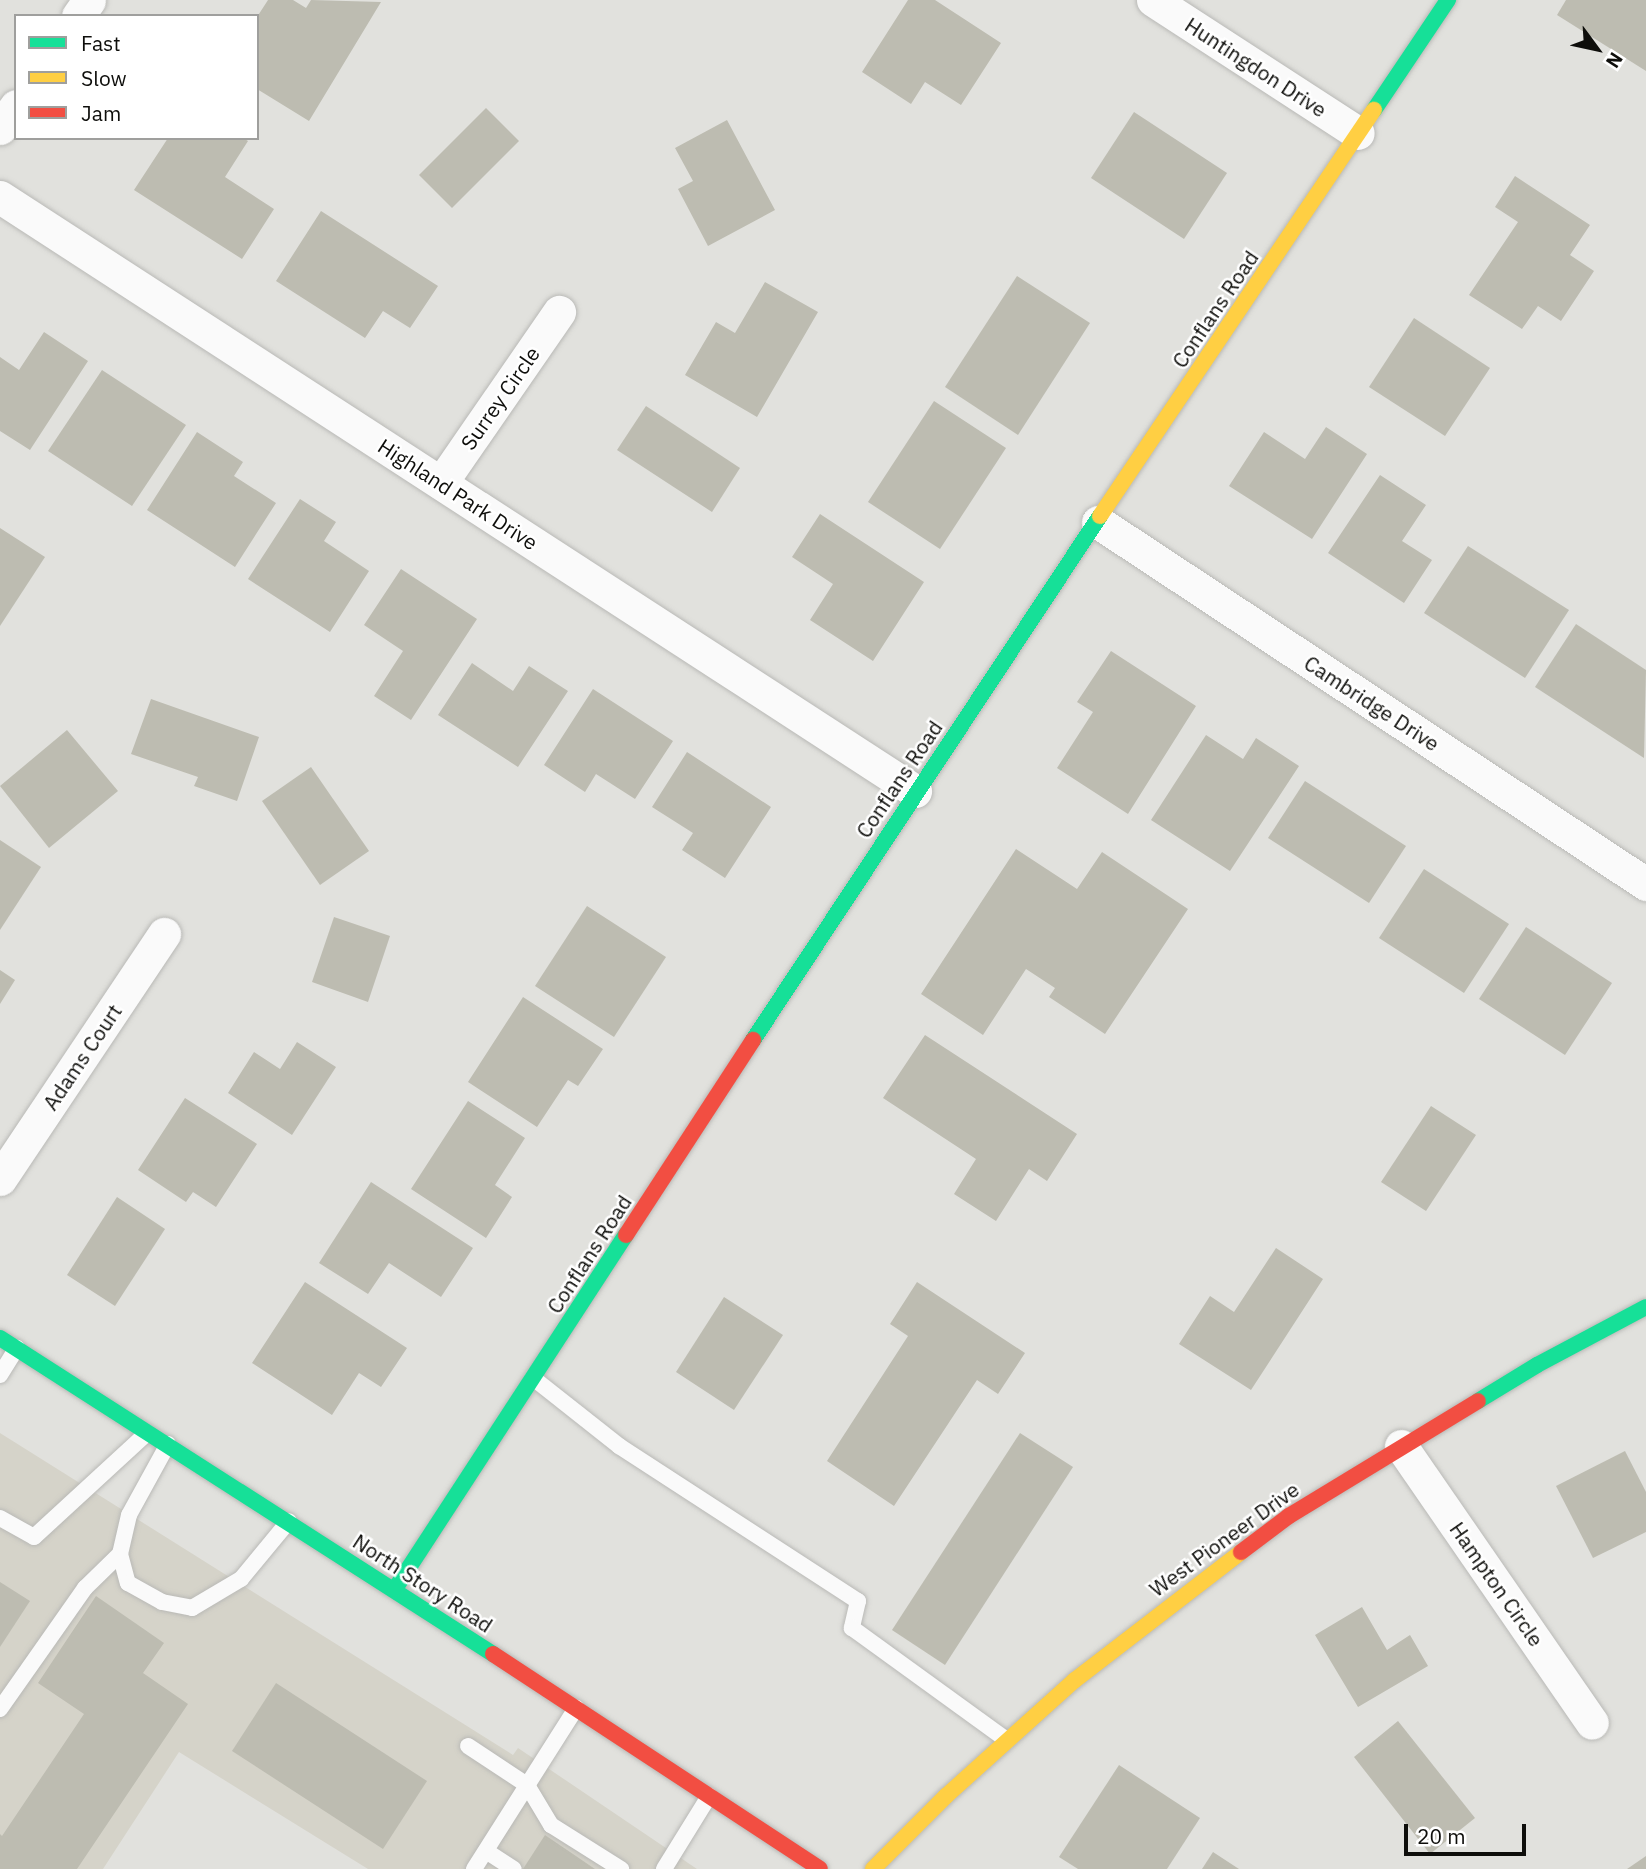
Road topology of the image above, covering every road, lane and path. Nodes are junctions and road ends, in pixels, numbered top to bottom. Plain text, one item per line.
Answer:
1 (1153, 0) edge
2 (1448, 0) edge
3 (14, 109) edge
4 (0, 128) edge
5 (1358, 133) junction
6 (0, 197) edge
7 (559, 312) dead end
8 (440, 483) junction
9 (1098, 522) junction
10 (915, 791) junction
11 (1646, 884) edge
12 (164, 934) dead end
13 (0, 1180) edge
14 (1646, 1307) edge
15 (0, 1338) edge
16 (17, 1349) junction
17 (0, 1375) edge
18 (533, 1378) junction
19 (148, 1432) junction
20 (168, 1444) junction
21 (1401, 1446) junction
22 (0, 1518) edge
23 (289, 1521) junction
24 (120, 1554) junction
25 (395, 1589) junction
26 (576, 1708) junction
27 (0, 1709) edge
28 (1592, 1723) dead end
29 (1007, 1740) junction
30 (468, 1746) dead end
31 (527, 1785) junction
32 (709, 1796) junction
33 (486, 1851) junction
34 (474, 1869) edge
35 (514, 1869) edge
36 (621, 1869) edge
37 (664, 1869) edge
38 (820, 1869) edge
39 (873, 1869) edge

1 - 5 street, Huntingdon Drive
2 - 5 main road, Conflans Road
3 - 4 street
5 - 9 main road, Conflans Road
6 - 8 street, Highland Park Drive
7 - 8 street, Surrey Circle
8 - 10 street, Highland Park Drive
9 - 10 main road, Conflans Road
9 - 11 street, Cambridge Drive
10 - 18 main road, Conflans Road
12 - 13 street, Adams Court
14 - 21 main road, West Pioneer Drive
15 - 16 main road, North Story Road
16 - 17 lane
16 - 19 main road, North Story Road
18 - 25 main road, Conflans Road
18 - 29 lane
19 - 20 main road, North Story Road
19 - 22 lane
20 - 23 main road, North Story Road
20 - 24 lane
21 - 28 street, Hampton Circle
21 - 29 main road, West Pioneer Drive
23 - 24 lane
23 - 25 main road, North Story Road
24 - 27 lane
25 - 26 main road, North Story Road
26 - 31 lane
26 - 32 main road, North Story Road
29 - 39 main road, West Pioneer Drive
30 - 31 lane
31 - 33 lane
31 - 36 lane
32 - 37 lane
32 - 38 main road, North Story Road
33 - 34 lane
33 - 35 lane

